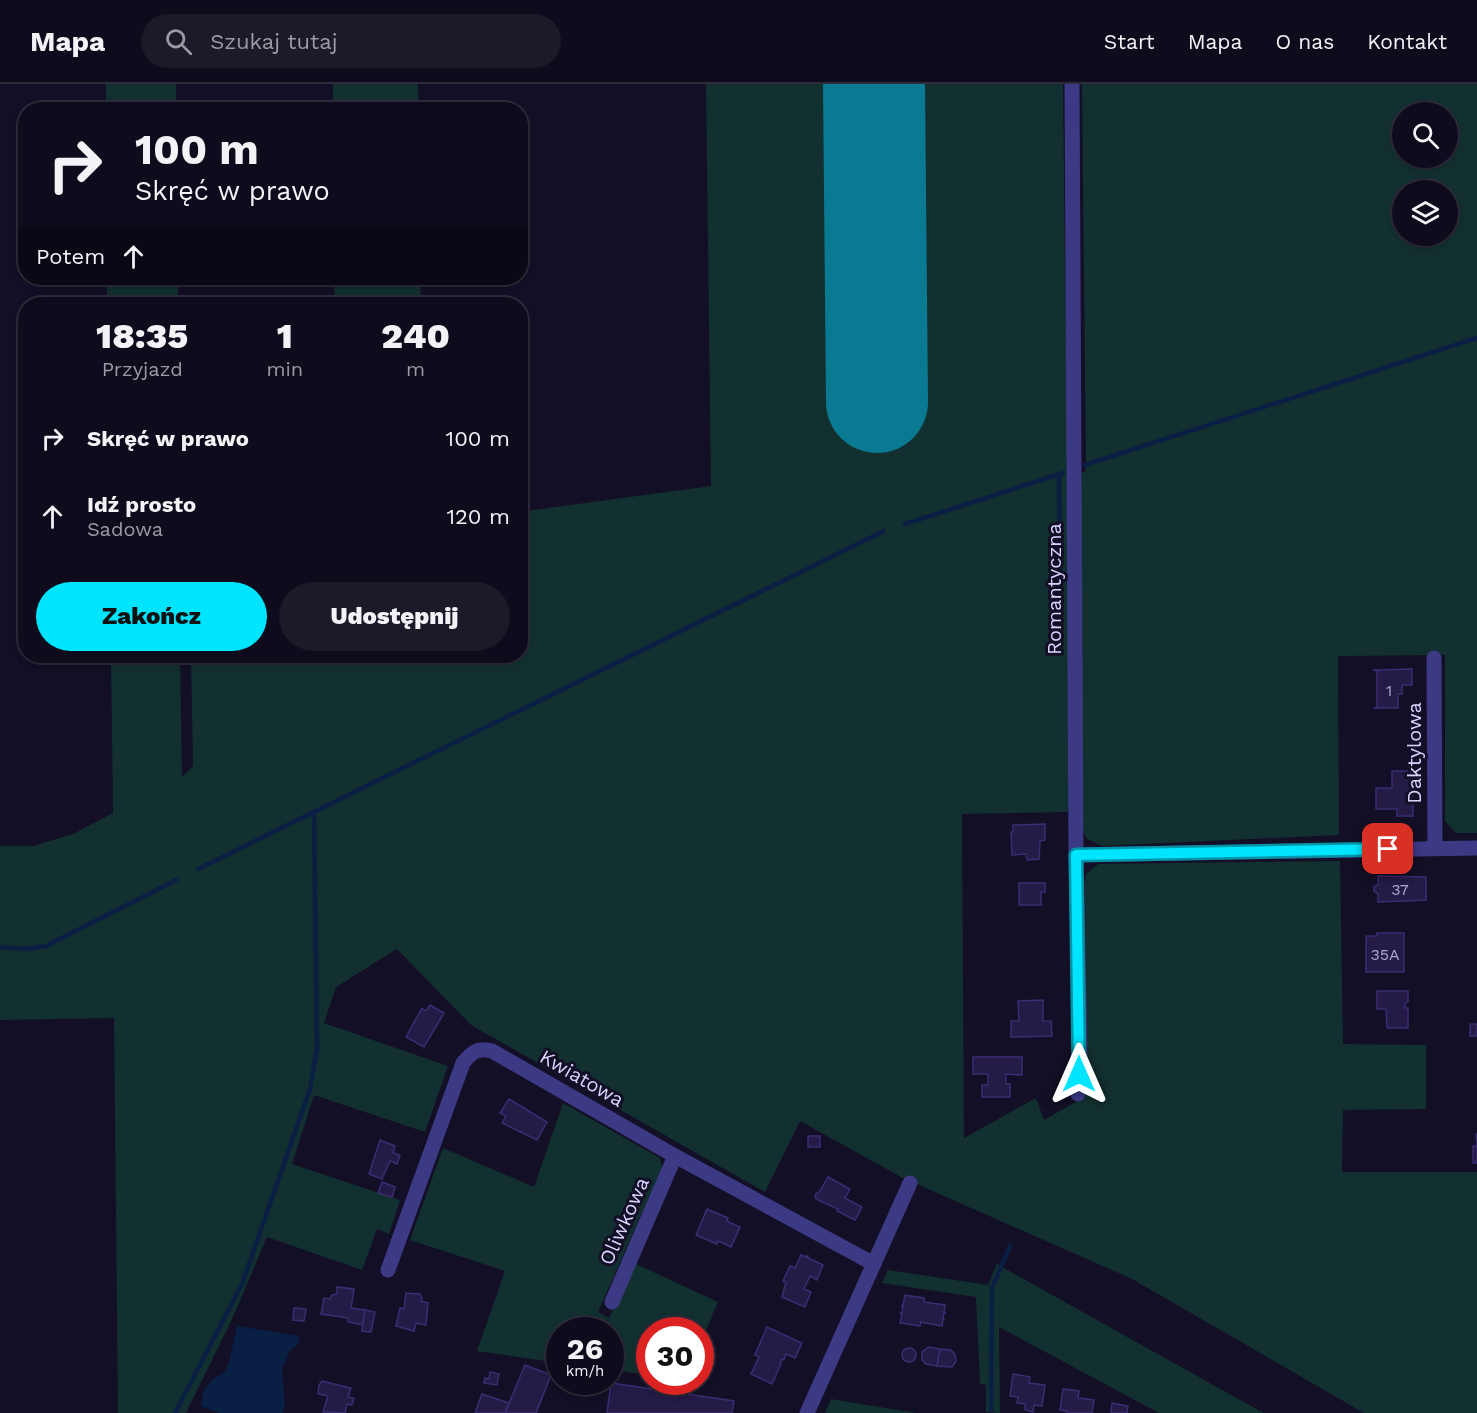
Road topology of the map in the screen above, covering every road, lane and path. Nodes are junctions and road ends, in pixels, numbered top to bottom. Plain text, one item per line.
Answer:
1 (1072, 84) edge
2 (1434, 658) dead end
3 (1435, 848) junction
4 (1477, 848) edge
5 (1076, 855) junction
6 (1078, 1094) dead end
7 (675, 1156) junction
8 (910, 1183) dead end
9 (874, 1264) junction
10 (388, 1270) dead end
11 (612, 1302) dead end
12 (807, 1413) edge

1 - 5 street, Romantyczna
2 - 3 street, Daktylowa
3 - 4 street
3 - 5 street
5 - 6 street, Romantyczna
7 - 9 street, Kwiatowa
7 - 10 street, Kwiatowa
7 - 11 street, Oliwkowa
8 - 9 street
9 - 12 street

